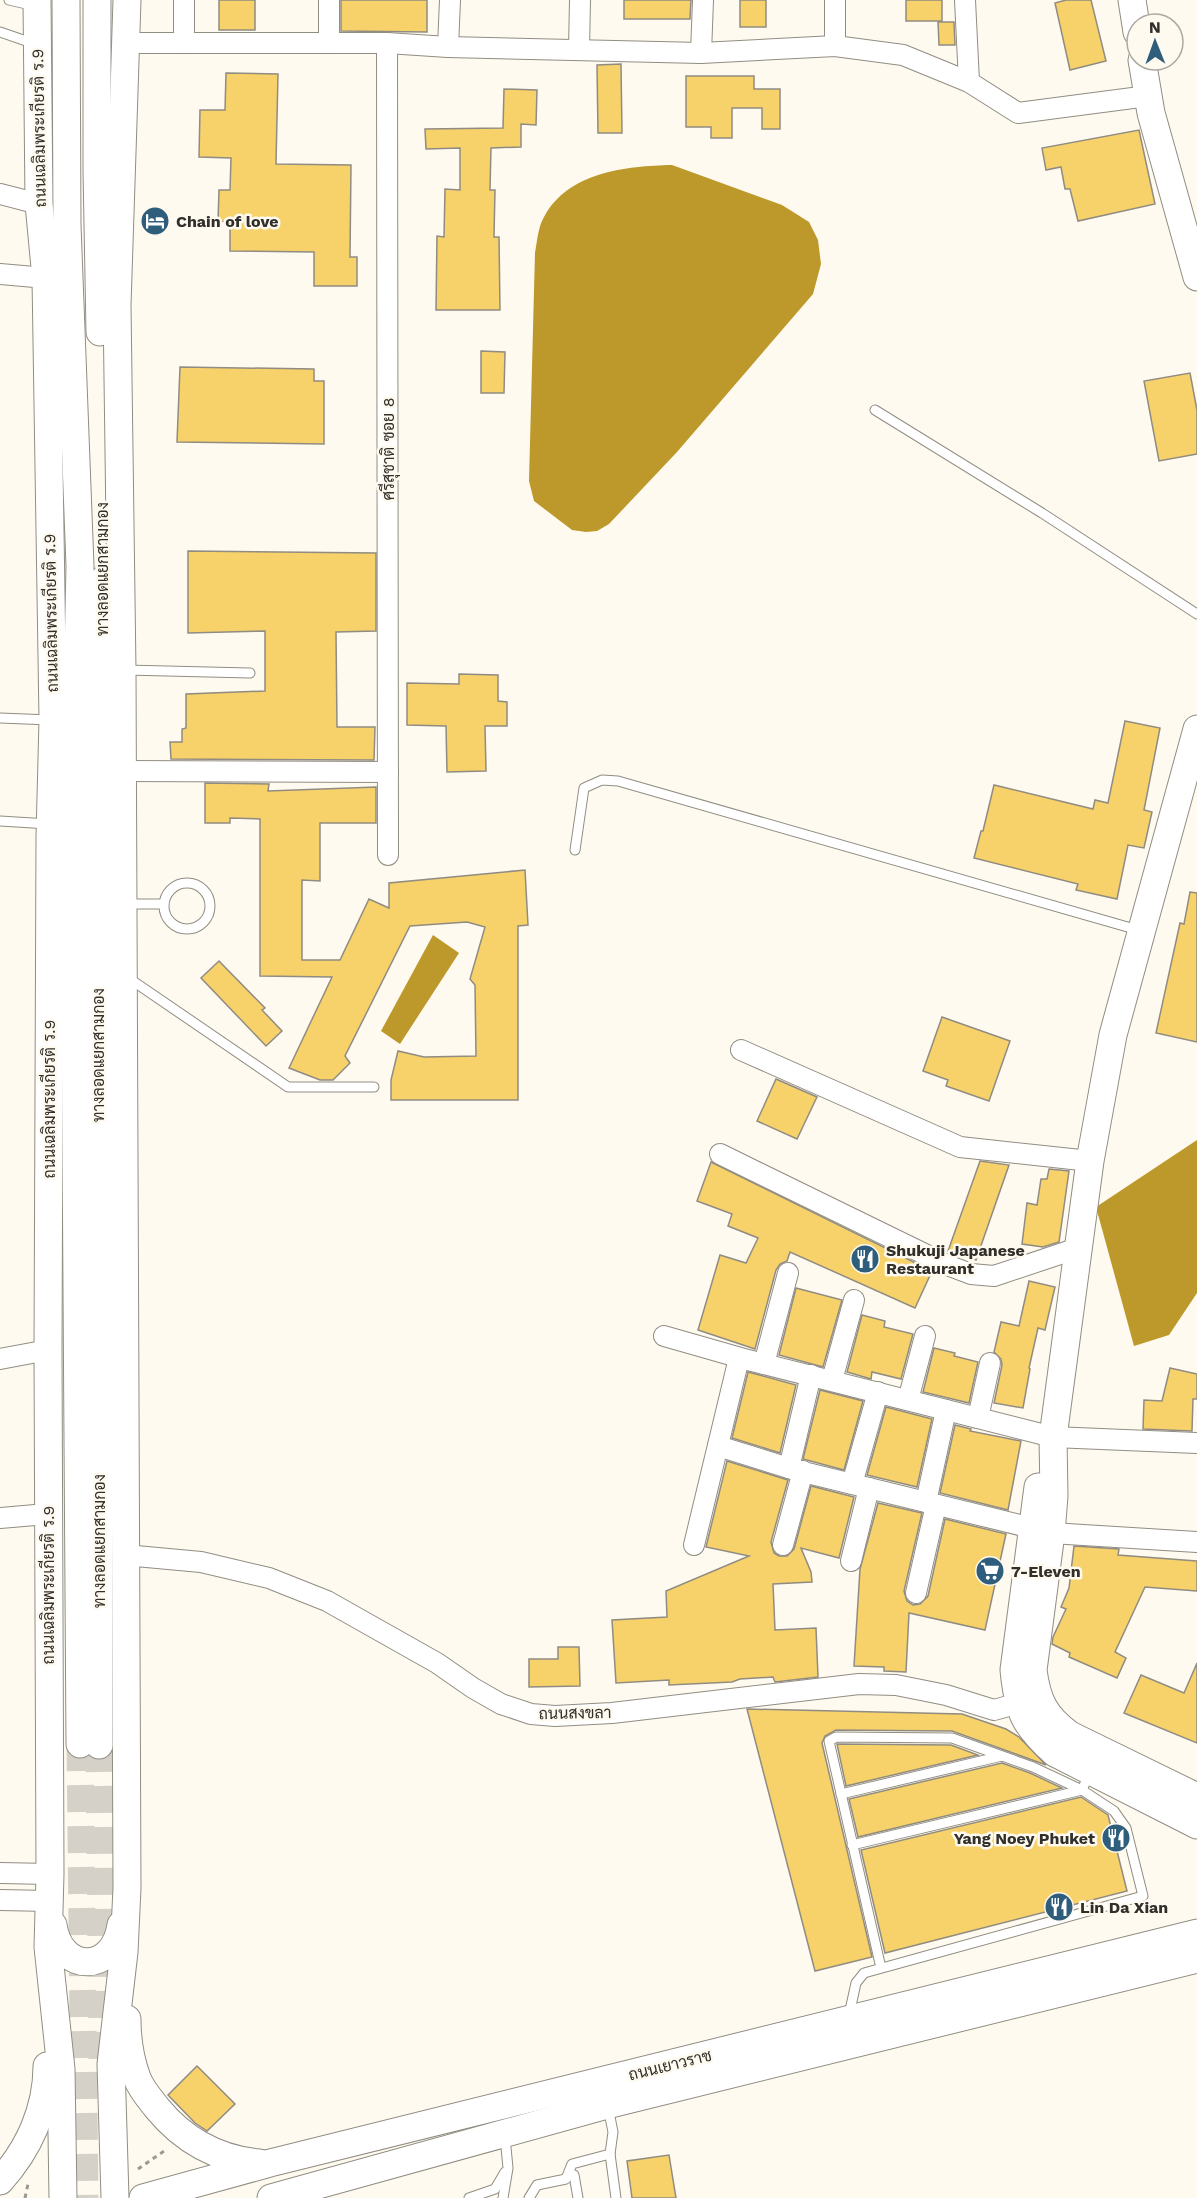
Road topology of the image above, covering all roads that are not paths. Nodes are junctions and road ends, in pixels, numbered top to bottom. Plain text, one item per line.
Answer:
1 (9, 0) edge
2 (66, 0) edge
3 (97, 0) edge
4 (127, 0) edge
5 (184, 0) edge
6 (329, 0) edge
7 (450, 0) edge
8 (580, 0) edge
9 (703, 0) edge
10 (835, 0) edge
11 (965, 0) edge
12 (37, 3) edge
13 (0, 32) edge
14 (127, 43) junction
15 (184, 43) junction
16 (329, 43) junction
17 (387, 43) junction
18 (37, 44) junction
19 (835, 46) junction
20 (448, 47) junction
21 (579, 49) junction
22 (701, 53) junction
23 (1144, 72) edge
24 (969, 82) junction
25 (1148, 96) junction
26 (0, 194) edge
27 (39, 204) junction
28 (0, 274) edge
29 (1197, 277) edge
30 (46, 278) junction
31 (102, 364) junction
32 (72, 366) junction
33 (875, 410) dead end
34 (50, 554) junction
35 (120, 554) junction
36 (1197, 614) edge
37 (122, 670) junction
38 (250, 673) dead end
39 (0, 717) edge
40 (53, 720) junction
41 (1197, 729) edge
42 (122, 771) junction
43 (388, 772) junction
44 (0, 821) edge
45 (50, 824) junction
46 (575, 850) dead end
47 (388, 855) dead end
48 (122, 904) junction
49 (163, 904) junction
50 (1141, 931) junction
51 (123, 974) junction
52 (741, 1050) dead end
53 (374, 1087) dead end
54 (720, 1154) dead end
55 (1090, 1161) junction
56 (1078, 1248) junction
57 (788, 1273) dead end
58 (854, 1300) dead end
59 (664, 1336) dead end
60 (925, 1336) dead end
61 (48, 1350) junction
62 (740, 1358) junction
63 (0, 1359) edge
64 (990, 1362) dead end
65 (764, 1364) junction
66 (811, 1375) junction
67 (832, 1380) junction
68 (878, 1392) junction
69 (908, 1400) junction
70 (946, 1410) junction
71 (978, 1418) junction
72 (1053, 1437) junction
73 (1197, 1443) edge
74 (718, 1446) junction
75 (796, 1470) junction
76 (861, 1486) junction
77 (931, 1504) junction
78 (48, 1514) junction
79 (0, 1518) edge
80 (1041, 1531) junction
81 (1197, 1542) edge
82 (694, 1545) dead end
83 (783, 1545) dead end
84 (125, 1555) junction
85 (851, 1561) dead end
86 (916, 1593) dead end
87 (1019, 1703) junction
88 (1003, 1756) junction
89 (1086, 1780) junction
90 (841, 1794) junction
91 (1197, 1797) edge
92 (1118, 1799) junction
93 (1197, 1825) edge
94 (852, 1845) junction
95 (0, 1873) edge
96 (50, 1874) junction
97 (126, 1888) junction
98 (0, 1900) edge
99 (49, 1901) junction
100 (1197, 1933) edge
101 (48, 1947) junction
102 (124, 1952) junction
103 (1197, 1959) edge
104 (881, 1968) junction
105 (848, 2021) junction
106 (607, 2105) junction
107 (504, 2132) junction
108 (610, 2154) junction
109 (270, 2163) junction
110 (508, 2168) junction
111 (574, 2175) dead end
112 (0, 2181) edge
113 (63, 2198) edge
114 (115, 2198) edge
115 (143, 2198) edge
116 (271, 2198) edge
117 (469, 2198) edge
118 (503, 2198) edge
119 (529, 2198) edge
120 (578, 2198) edge
121 (616, 2198) edge

1 - 12 lane
2 - 32 main road, ถนนเฉลิมพระเกียรติ ร.9
3 - 31 main road
4 - 14 main road
5 - 15 street
6 - 16 street
7 - 20 street
8 - 21 street
9 - 22 street
10 - 19 street
11 - 24 street
12 - 18 main road, ถนนเฉลิมพระเกียรติ ร.9
13 - 18 lane
14 - 15 street
14 - 35 main road
15 - 16 street
16 - 17 street
17 - 20 street
17 - 43 street, ศรีสุชาติ ซอย 8
18 - 27 main road, ถนนเฉลิมพระเกียรติ ร.9
19 - 22 street
19 - 24 street
20 - 21 street
21 - 22 street
23 - 25 main road
24 - 25 street
25 - 29 main road
26 - 27 street
27 - 30 main road, ถนนเฉลิมพระเกียรติ ร.9
28 - 30 street
30 - 34 main road, ถนนเฉลิมพระเกียรติ ร.9
31 - 32 main road, ทางลอดแยกสามกอง
31 - 35 main road
32 - 34 main road
33 - 36 lane
34 - 40 main road, ถนนเฉลิมพระเกียรติ ร.9
35 - 37 main road
37 - 38 lane
37 - 42 main road
39 - 40 lane
40 - 45 main road, ถนนเฉลิมพระเกียรติ ร.9
41 - 50 main road
42 - 43 street
42 - 48 main road
43 - 47 street, ศรีสุชาติ ซอย 8
44 - 45 lane
45 - 61 main road, ถนนเฉลิมพระเกียรติ ร.9
46 - 50 lane
48 - 49 lane
48 - 51 main road
49 - 49 lane
50 - 55 main road
51 - 53 lane
51 - 84 main road
52 - 55 street
54 - 56 street
55 - 56 main road
56 - 72 main road
57 - 65 street
58 - 67 street
59 - 62 street
60 - 69 street
61 - 63 street
61 - 78 main road, ถนนเฉลิมพระเกียรติ ร.9
62 - 65 street
62 - 74 street
64 - 71 street
65 - 66 street
66 - 67 street
66 - 75 street
67 - 68 street
68 - 69 street
68 - 76 street
69 - 70 street
70 - 71 street
70 - 77 street
71 - 72 street
72 - 73 street
72 - 80 main road
74 - 75 street
74 - 82 street
75 - 76 street
75 - 83 street
76 - 77 street
76 - 85 street
77 - 80 street
77 - 86 street
78 - 79 street
78 - 96 main road, ถนนเฉลิมพระเกียรติ ร.9
80 - 81 street
80 - 87 main road
80 - 91 main road
84 - 87 street, ถนนสงขลา
84 - 97 main road
87 - 89 main road
88 - 89 lane
88 - 90 lane
88 - 90 lane
89 - 92 main road
89 - 94 lane
90 - 94 lane
92 - 93 main road
92 - 104 lane
94 - 104 lane
95 - 96 street
96 - 99 main road, ถนนเฉลิมพระเกียรติ ร.9
97 - 99 main road
97 - 102 main road
98 - 99 street
99 - 101 main road, ถนนเฉลิมพระเกียรติ ร.9
100 - 105 main road, ถนนเยาวราช
101 - 112 main road
101 - 113 main road, ถนนเฉลิมพระเกียรติ ร.9
102 - 109 main road
102 - 114 main road
103 - 106 main road, ถนนเยาวราช
104 - 105 lane
105 - 109 main road, ถนนเยาวราช
106 - 107 main road, ถนนเยาวราช
106 - 108 lane
107 - 110 lane
107 - 116 main road, ถนนเยาวราช
108 - 119 lane
108 - 121 lane
109 - 115 main road, ถนนเยาวราช
110 - 117 lane
110 - 118 lane
111 - 120 lane

